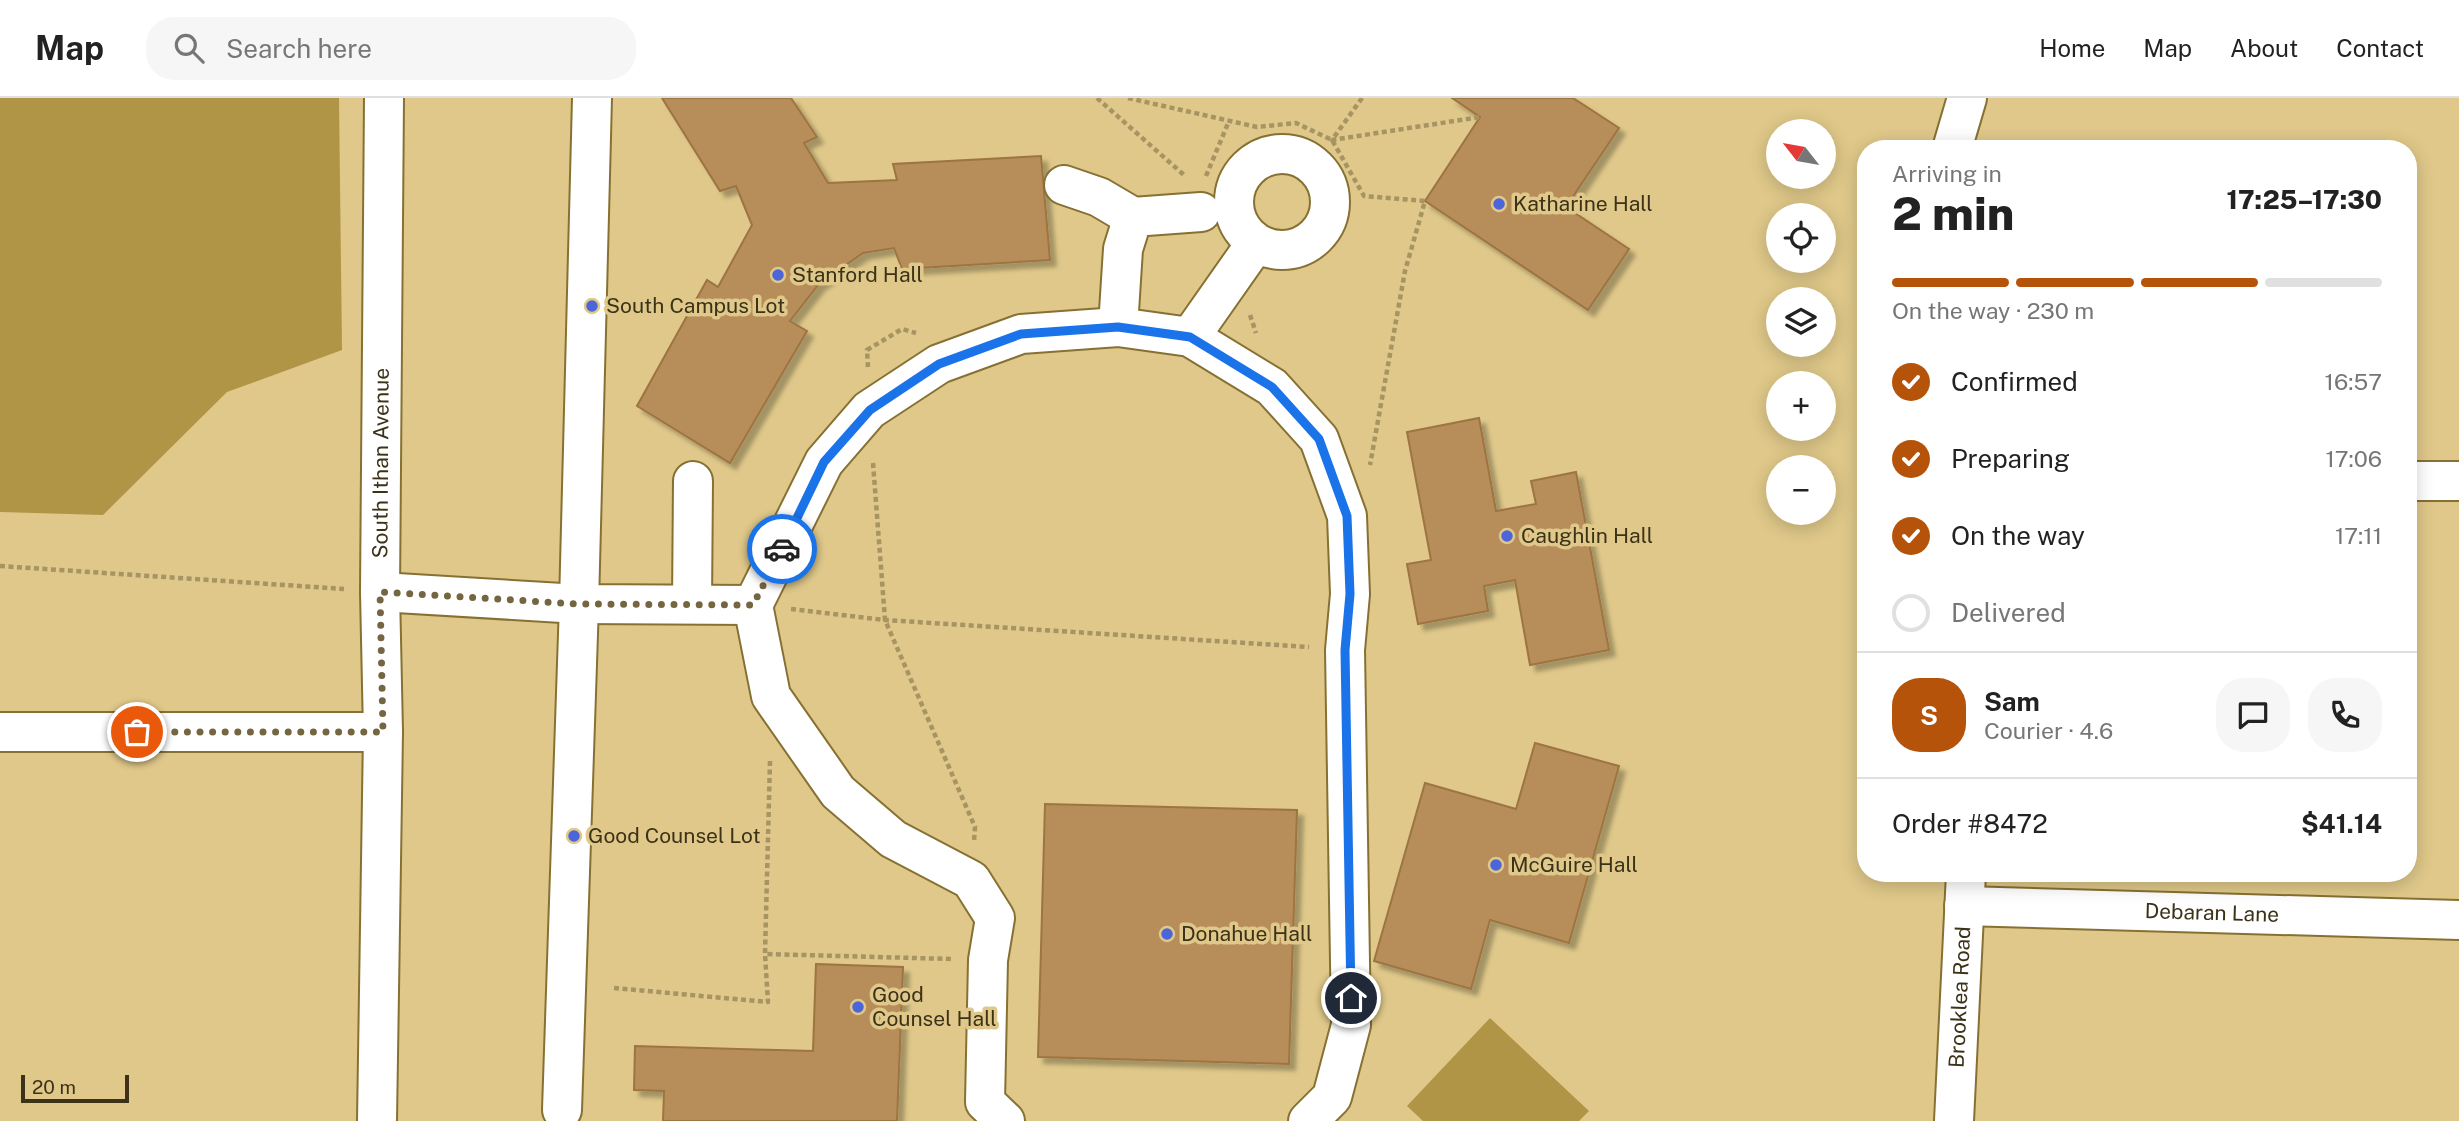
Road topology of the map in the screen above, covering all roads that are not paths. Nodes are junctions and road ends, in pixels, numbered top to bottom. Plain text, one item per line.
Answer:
1 (384, 98) edge
2 (592, 98) edge
3 (1967, 98) edge
4 (1955, 140) edge
5 (1064, 185) dead end
6 (1196, 196) road end
7 (1133, 217) junction
8 (1256, 243) dead end
9 (1118, 327) junction
10 (1190, 337) junction
11 (692, 481) dead end
12 (2417, 481) edge
13 (2459, 481) edge
14 (380, 592) junction
15 (579, 604) junction
16 (692, 604) junction
17 (753, 605) junction
18 (0, 732) edge
19 (383, 732) junction
20 (1965, 890) edge
21 (2459, 919) edge
22 (562, 1110) dead end
23 (377, 1121) edge
24 (1005, 1121) edge
25 (1308, 1121) edge
26 (1954, 1121) edge

1 - 14 street, South Ithan Avenue
2 - 15 street
3 - 4 street
5 - 7 street
6 - 7 street
7 - 9 street
8 - 10 street
9 - 10 street
9 - 17 street
10 - 25 street
11 - 16 street
12 - 13 street
14 - 15 street
14 - 19 street, South Ithan Avenue
15 - 16 street
15 - 22 street
16 - 17 street
17 - 24 street
18 - 19 street
19 - 23 street, South Ithan Avenue
20 - 21 street, Debaran Lane
20 - 26 street, Brooklea Road

